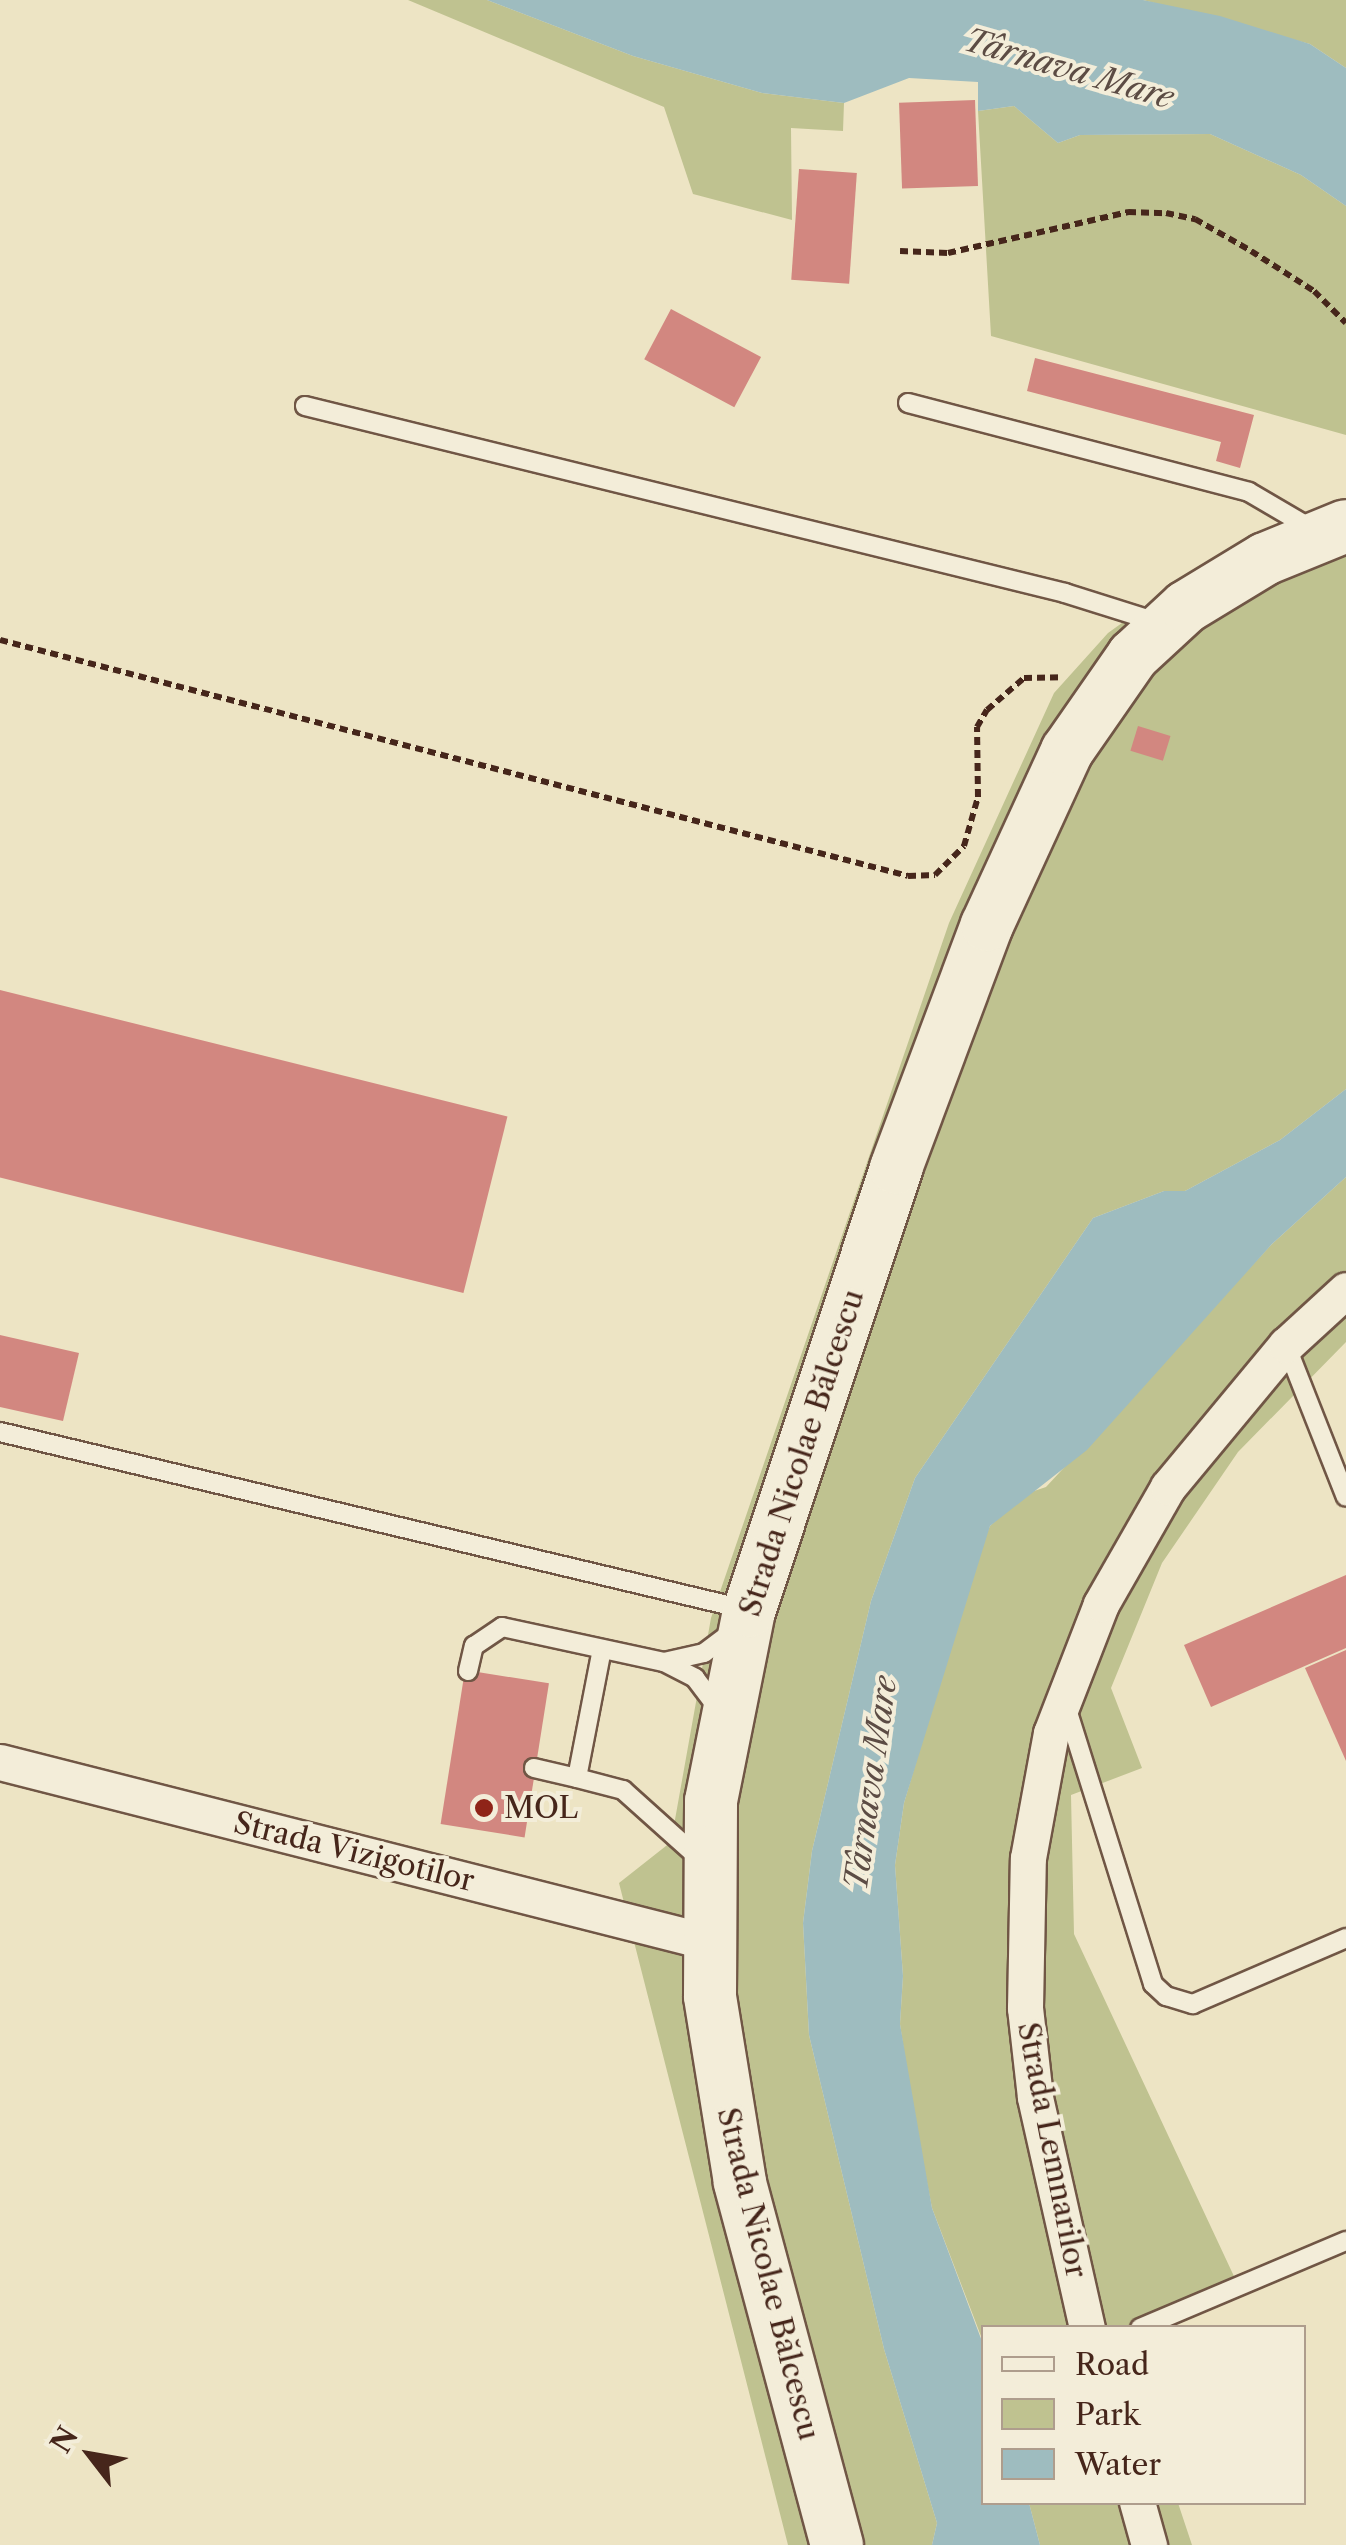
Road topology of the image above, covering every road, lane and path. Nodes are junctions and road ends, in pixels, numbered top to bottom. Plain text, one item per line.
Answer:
1 (900, 251) dead end
2 (1346, 323) edge
3 (908, 403) dead end
4 (306, 406) dead end
5 (1334, 530) edge
6 (1166, 624) junction
7 (0, 640) edge
8 (1108, 688) junction
9 (1346, 1290) edge
10 (1286, 1345) junction
11 (0, 1432) edge
12 (1346, 1496) edge
13 (748, 1615) junction
14 (602, 1649) junction
15 (664, 1662) junction
16 (468, 1672) dead end
17 (1063, 1696) junction
18 (725, 1722) junction
19 (0, 1762) edge
20 (534, 1768) dead end
21 (577, 1778) junction
22 (706, 1866) junction
23 (1346, 1938) edge
24 (708, 1942) junction
25 (1346, 2242) edge
26 (1086, 2325) edge
27 (1147, 2325) edge
28 (1138, 2505) edge
29 (837, 2545) edge
30 (1150, 2545) edge

1 - 2 path
3 - 5 lane
4 - 6 lane
5 - 6 main road, Strada Nicolae Bălcescu
6 - 8 main road, Strada Nicolae Bălcescu
7 - 8 path
8 - 13 main road, Strada Nicolae Bălcescu
9 - 10 street, Strada Lemnarilor
10 - 12 lane
10 - 17 street, Strada Lemnarilor
11 - 13 lane
13 - 15 lane
13 - 18 main road, Strada Nicolae Bălcescu
14 - 15 lane
14 - 16 lane
14 - 21 lane
15 - 18 lane
17 - 23 lane
17 - 26 street, Strada Lemnarilor
18 - 22 main road, Strada Nicolae Bălcescu
19 - 24 street, Strada Vizigotilor
20 - 21 lane
21 - 22 lane
22 - 24 main road, Strada Nicolae Bălcescu
24 - 29 main road, Strada Nicolae Bălcescu
25 - 27 lane
28 - 30 street

